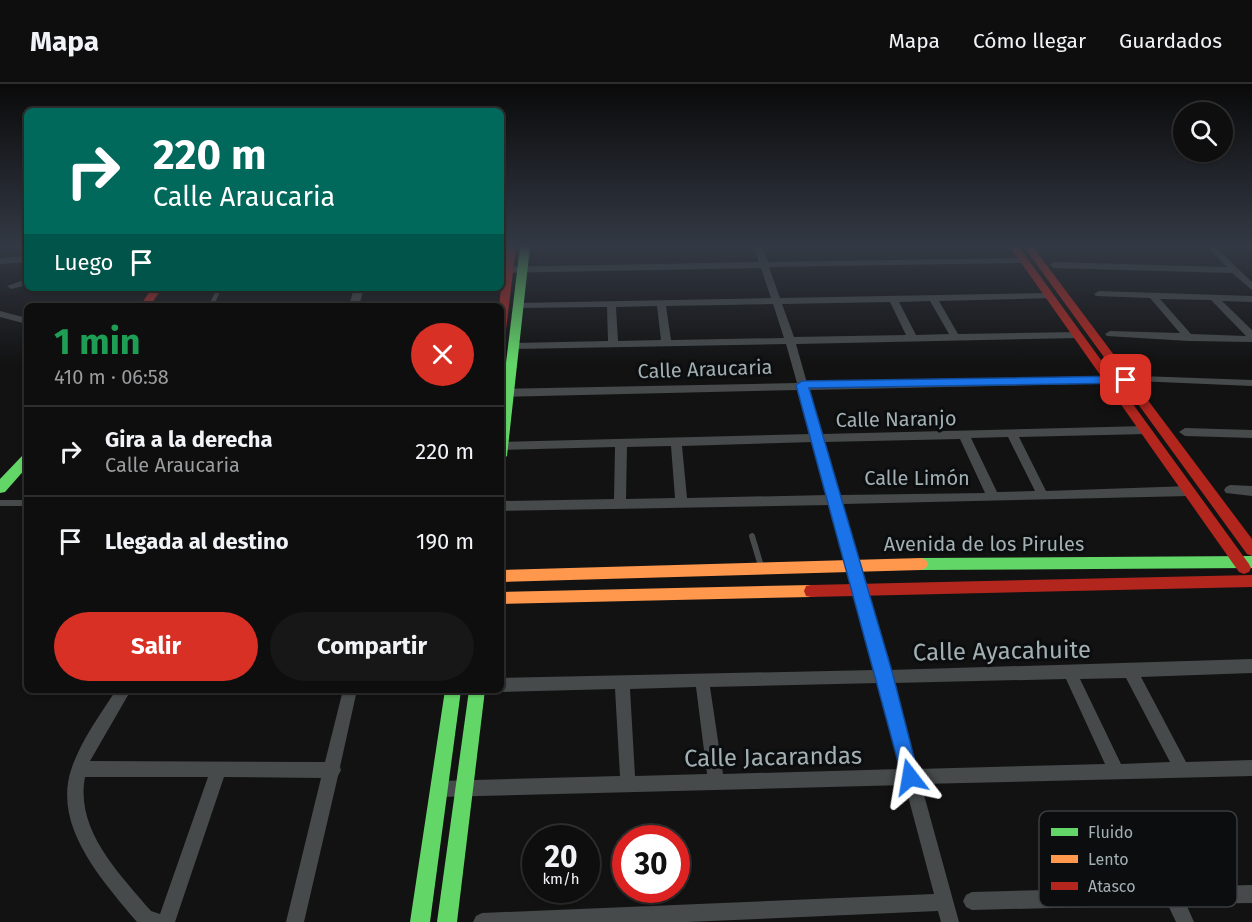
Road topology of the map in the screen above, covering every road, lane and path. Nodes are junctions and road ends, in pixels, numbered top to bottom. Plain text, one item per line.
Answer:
1 (507, 286) edge
2 (514, 286) edge
3 (771, 286) edge
4 (1042, 286) edge
5 (1057, 286) edge
6 (1099, 294) dead end
7 (1152, 295) junction
8 (1049, 296) junction
9 (1214, 297) junction
10 (933, 298) junction
11 (893, 299) junction
12 (1252, 299) edge
13 (776, 300) junction
14 (503, 303) edge
15 (611, 303) junction
16 (661, 303) junction
17 (518, 306) junction
18 (0, 314) edge
19 (12, 317) junction
20 (24, 320) edge
21 (0, 324) edge
22 (1110, 334) dead end
23 (1077, 335) junction
24 (955, 337) junction
25 (912, 338) junction
26 (1189, 338) junction
27 (1252, 338) edge
28 (790, 340) junction
29 (666, 342) junction
30 (613, 344) junction
31 (514, 346) junction
32 (1140, 379) dead end
33 (1126, 380) junction
34 (1110, 381) junction
35 (1252, 383) edge
36 (802, 385) junction
37 (505, 393) edge
38 (1146, 430) junction
39 (1185, 432) dead end
40 (1252, 434) edge
41 (1012, 435) junction
42 (964, 436) junction
43 (817, 438) junction
44 (676, 444) junction
45 (621, 445) junction
46 (504, 451) edge
47 (24, 461) edge
48 (7, 473) edge
49 (0, 488) edge
50 (1230, 490) dead end
51 (1190, 491) junction
52 (1252, 491) edge
53 (1043, 496) junction
54 (834, 498) junction
55 (993, 498) junction
56 (0, 503) edge
57 (24, 503) edge
58 (681, 503) junction
59 (620, 504) junction
60 (504, 506) edge
61 (753, 536) dead end
62 (1252, 550) edge
63 (1246, 562) edge
64 (854, 564) junction
65 (761, 566) junction
66 (504, 576) edge
67 (1252, 580) edge
68 (860, 588) junction
69 (504, 598) edge
70 (1252, 666) edge
71 (1130, 671) junction
72 (1070, 673) junction
73 (884, 675) junction
74 (702, 681) junction
75 (622, 682) junction
76 (504, 685) edge
77 (122, 693) edge
78 (349, 693) edge
79 (453, 693) edge
80 (477, 693) edge
81 (1252, 768) edge
82 (79, 769) junction
83 (219, 769) junction
84 (333, 770) junction
85 (1182, 770) junction
86 (1117, 772) junction
87 (910, 777) junction
88 (716, 782) junction
89 (628, 784) junction
90 (439, 789) junction
91 (465, 789) junction
92 (1039, 899) edge
93 (972, 901) dead end
94 (945, 902) junction
95 (1178, 907) edge
96 (726, 916) edge
97 (627, 918) edge
98 (158, 922) edge
99 (166, 922) edge
100 (295, 922) edge
101 (420, 922) edge
102 (447, 922) edge
103 (482, 922) edge
104 (950, 922) edge
105 (1185, 922) edge

1 - 14 street
2 - 17 street
3 - 13 street
4 - 8 street
5 - 33 street
6 - 7 street
7 - 9 street
7 - 26 street
8 - 10 street
8 - 23 street
9 - 12 street
9 - 27 street
10 - 11 street
10 - 24 street
11 - 13 street
11 - 25 street
13 - 16 street
13 - 28 street
15 - 16 street
15 - 17 street
15 - 30 street
16 - 29 street
17 - 31 street
18 - 19 street
19 - 20 street
19 - 21 street
22 - 26 street
23 - 24 street
23 - 34 street
24 - 25 street
25 - 28 street
26 - 27 street
28 - 29 street
28 - 36 street
29 - 30 street
30 - 31 street
31 - 37 street
32 - 35 street
33 - 34 street, Calle Araucaria
33 - 62 street
34 - 36 street, Calle Araucaria
34 - 38 street
36 - 37 street, Calle Araucaria
36 - 43 street
38 - 41 street, Calle Naranjo
38 - 51 street
39 - 40 street
41 - 42 street, Calle Naranjo
41 - 53 street
42 - 43 street, Calle Naranjo
42 - 55 street
43 - 44 street, Calle Naranjo
43 - 54 street
44 - 45 street, Calle Naranjo
44 - 58 street
45 - 46 street, Calle Naranjo
45 - 59 street
47 - 48 street
48 - 49 street
50 - 52 street
51 - 53 street, Calle Limón
51 - 63 street
53 - 55 street, Calle Limón
54 - 55 street, Calle Limón
54 - 58 street, Calle Limón
54 - 64 street
56 - 57 lane
58 - 59 street, Calle Limón
59 - 60 street, Calle Limón
61 - 65 lane
63 - 64 street, Avenida de los Pirules
63 - 67 street
64 - 65 street, Avenida de los Pirules
64 - 68 street
65 - 66 street, Avenida de los Pirules
67 - 68 street, Avenida de los Pirules
68 - 69 street, Avenida de los Pirules
68 - 73 street
70 - 71 street, Calle Ayacahuite
71 - 72 street, Calle Ayacahuite
71 - 85 street
72 - 73 street, Calle Ayacahuite
72 - 86 street
73 - 74 street, Calle Ayacahuite
73 - 87 street
74 - 75 street, Calle Ayacahuite
74 - 88 street
75 - 76 street, Calle Ayacahuite
75 - 89 street
77 - 82 street
78 - 84 street
79 - 90 street
80 - 91 street
81 - 85 street, Calle Jacarandas
82 - 83 street
82 - 98 street
83 - 84 street
83 - 99 street
84 - 100 street
85 - 86 street, Calle Jacarandas
86 - 87 street, Calle Jacarandas
87 - 88 street, Calle Jacarandas
87 - 94 street
88 - 89 street, Calle Jacarandas
89 - 91 street, Calle Jacarandas
90 - 91 street, Calle Jacarandas
90 - 101 street
91 - 102 street
92 - 93 street
94 - 96 street
94 - 104 street
95 - 105 street
96 - 97 street
97 - 103 street

